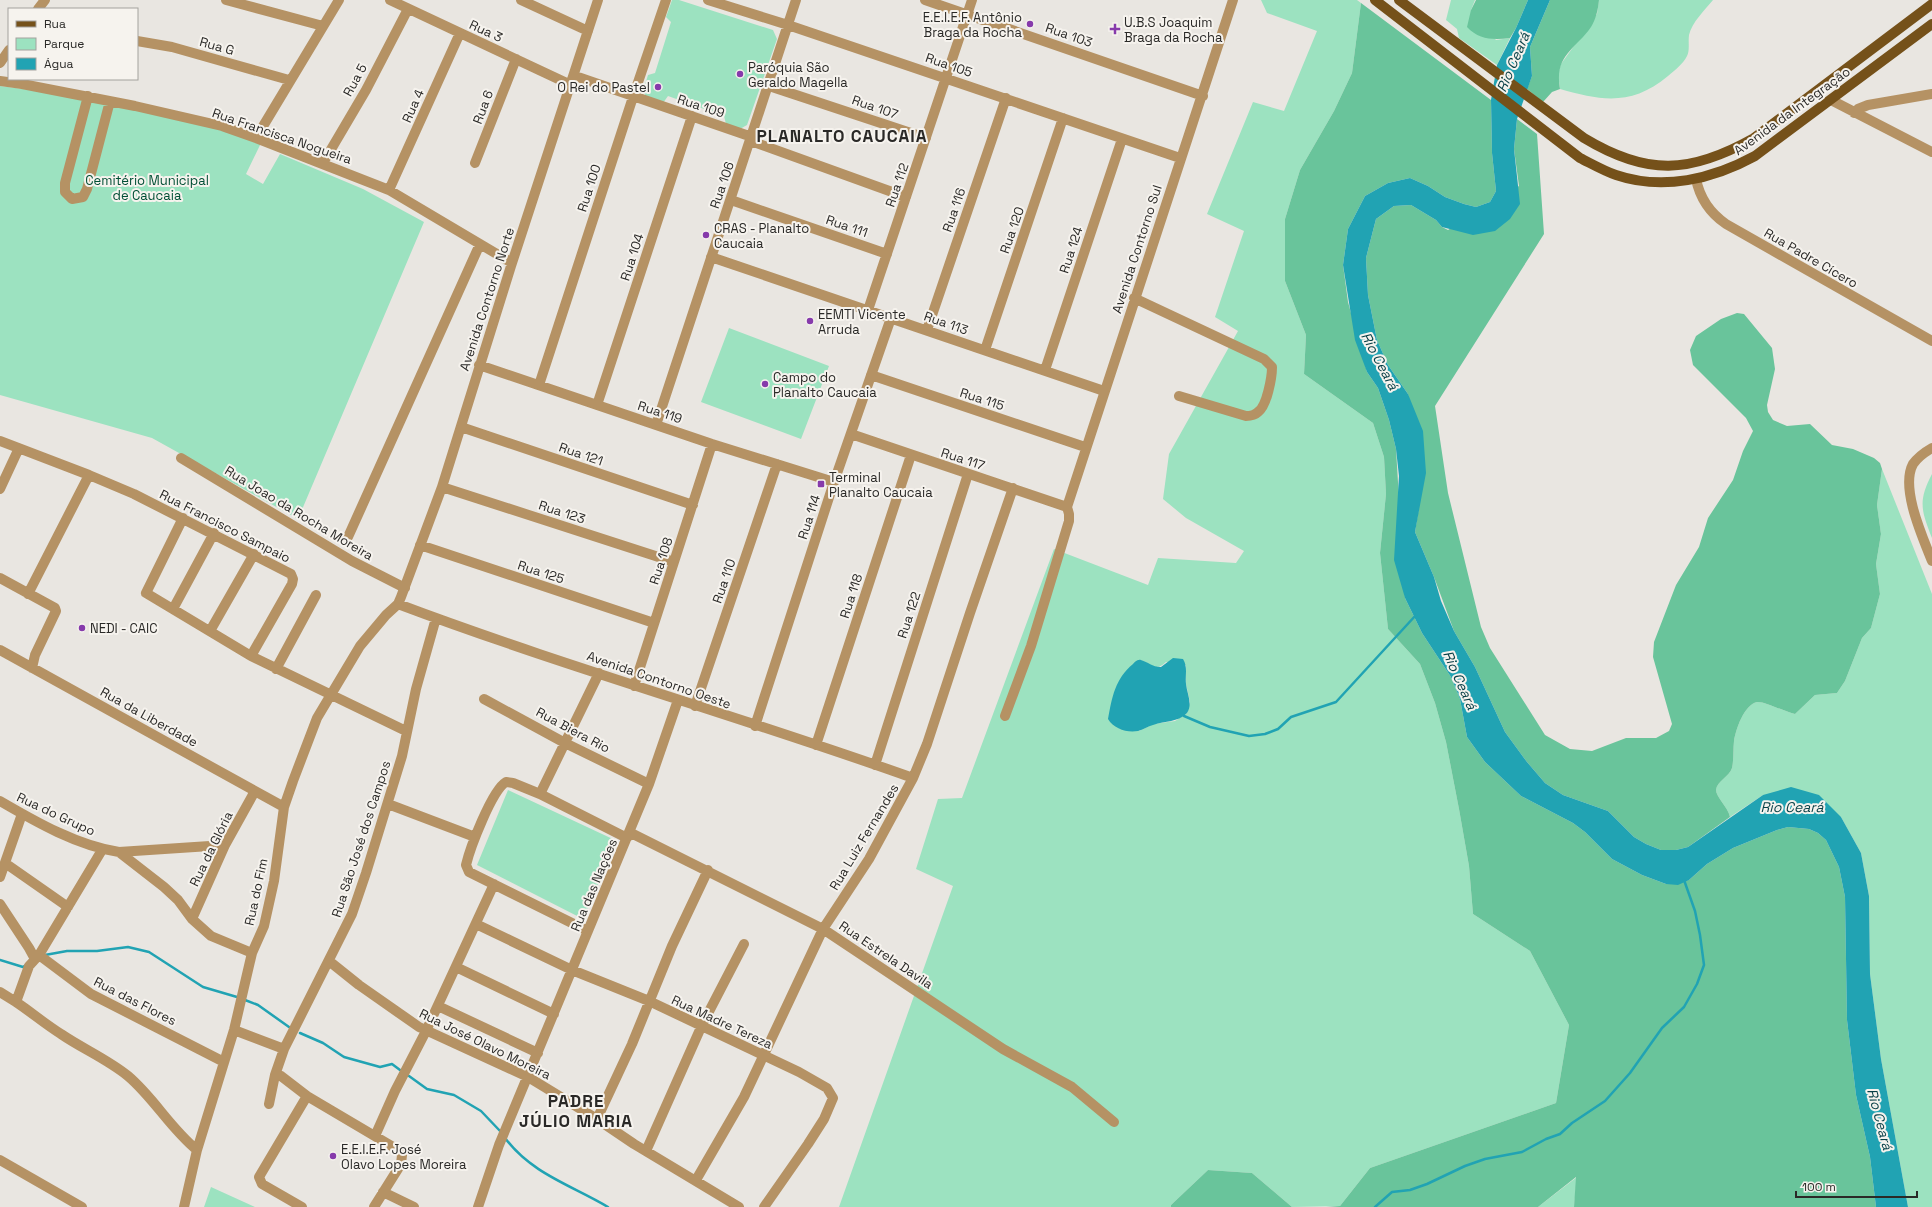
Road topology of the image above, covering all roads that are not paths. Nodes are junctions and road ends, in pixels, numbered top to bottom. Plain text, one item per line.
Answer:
1 (45, 0) edge
2 (226, 0) edge
3 (339, 0) edge
4 (390, 0) edge
5 (521, 0) edge
6 (598, 0) edge
7 (666, 0) edge
8 (708, 0) edge
9 (796, 0) edge
10 (925, 0) edge
11 (972, 0) edge
12 (1233, 0) edge
13 (1375, 0) edge
14 (1399, 0) edge
15 (729, 3) edge
16 (1932, 4) edge
17 (39, 8) edge
18 (408, 9) junction
19 (968, 14) junction
20 (1932, 24) edge
21 (788, 25) junction
22 (323, 26) junction
23 (588, 32) junction
24 (460, 33) junction
25 (138, 41) edge
26 (8, 51) edge
27 (516, 59) junction
28 (0, 62) edge
29 (947, 78) junction
30 (289, 80) junction
31 (0, 81) edge
32 (573, 81) junction
33 (769, 86) junction
34 (1932, 94) edge
35 (88, 96) junction
36 (1203, 96) junction
37 (632, 97) junction
38 (1006, 98) junction
39 (1831, 100) junction
40 (110, 101) junction
41 (1800, 103) junction
42 (1791, 110) junction
43 (1854, 113) junction
44 (1810, 115) junction
45 (692, 116) junction
46 (1063, 118) junction
47 (1801, 122) junction
48 (256, 138) junction
49 (926, 138) junction
50 (751, 139) junction
51 (1122, 139) junction
52 (1932, 152) edge
53 (1180, 158) junction
54 (323, 163) junction
55 (475, 164) dead end
56 (1696, 179) junction
57 (389, 190) junction
58 (906, 196) junction
59 (731, 200) junction
60 (480, 244) junction
61 (887, 254) junction
62 (711, 256) junction
63 (512, 264) junction
64 (1134, 298) junction
65 (868, 310) junction
66 (891, 318) junction
67 (927, 330) junction
68 (1932, 341) edge
69 (985, 350) junction
70 (479, 365) junction
71 (1045, 370) junction
72 (871, 375) junction
73 (538, 385) junction
74 (1104, 390) junction
75 (1179, 396) dead end
76 (597, 405) junction
77 (656, 424) junction
78 (461, 427) junction
79 (851, 434) junction
80 (0, 441) edge
81 (712, 444) junction
82 (1085, 447) junction
83 (19, 448) junction
84 (1932, 448) edge
85 (911, 455) junction
86 (181, 458) dead end
87 (777, 464) junction
88 (968, 474) junction
89 (89, 475) junction
90 (834, 482) junction
91 (442, 487) junction
92 (1013, 488) junction
93 (0, 489) edge
94 (693, 505) junction
95 (1067, 507) junction
96 (183, 518) junction
97 (214, 533) junction
98 (348, 537) dead end
99 (420, 545) junction
100 (254, 554) junction
101 (1932, 561) edge
102 (674, 562) junction
103 (0, 578) edge
104 (404, 588) junction
105 (28, 594) junction
106 (316, 595) dead end
107 (398, 604) junction
108 (173, 609) junction
109 (436, 618) junction
110 (654, 623) junction
111 (210, 632) junction
112 (0, 650) edge
113 (251, 656) junction
114 (32, 668) junction
115 (276, 669) junction
116 (599, 673) junction
117 (634, 686) junction
118 (331, 695) junction
119 (484, 699) dead end
120 (678, 700) junction
121 (695, 706) junction
122 (1005, 716) dead end
123 (755, 726) junction
124 (406, 731) junction
125 (566, 743) junction
126 (816, 745) junction
127 (875, 764) junction
128 (913, 778) junction
129 (649, 784) junction
130 (255, 791) junction
131 (540, 794) junction
132 (0, 801) edge
133 (388, 804) junction
134 (284, 807) junction
135 (22, 814) junction
136 (628, 835) junction
137 (475, 837) junction
138 (225, 845) junction
139 (102, 850) junction
140 (119, 852) junction
141 (5, 863) junction
142 (708, 870) junction
143 (0, 877) edge
144 (494, 884) junction
145 (68, 907) junction
146 (3, 908) edge
147 (192, 918) junction
148 (476, 924) junction
149 (824, 929) junction
150 (588, 931) junction
151 (744, 944) dead end
152 (252, 953) junction
153 (35, 956) junction
154 (329, 961) junction
155 (456, 967) junction
156 (572, 970) junction
157 (0, 992) edge
158 (649, 1001) junction
159 (16, 1002) junction
160 (438, 1006) junction
161 (554, 1014) junction
162 (702, 1026) junction
163 (234, 1030) junction
164 (426, 1031) junction
165 (284, 1049) junction
166 (538, 1053) junction
167 (763, 1056) junction
168 (224, 1062) junction
169 (275, 1075) junction
170 (528, 1077) junction
171 (307, 1096) junction
172 (269, 1104) dead end
173 (597, 1119) junction
174 (1114, 1122) dead end
175 (375, 1136) junction
176 (197, 1150) junction
177 (646, 1150) junction
178 (0, 1160) edge
179 (696, 1180) junction
180 (383, 1192) junction
181 (71, 1204) edge
182 (82, 1207) edge
183 (184, 1207) edge
184 (302, 1207) edge
185 (374, 1207) edge
186 (414, 1207) edge
187 (478, 1207) edge
188 (739, 1207) edge
189 (764, 1207) edge

1 - 17 street
2 - 22 street
3 - 22 street
4 - 18 street, Rua 3
5 - 23 street
6 - 23 street, Avenida Contorno Norte
7 - 37 street, Rua 100
8 - 15 street, Rua 105
9 - 21 street, Rua 106
10 - 19 street, Rua 103
11 - 19 street, Rua 112
12 - 36 street, Avenida Contorno Sul
13 - 56 main road, Avenida da Integração
14 - 42 main road, Avenida da Integração
15 - 21 street, Rua 105
16 - 41 main road, Avenida da Integração
18 - 24 street, Rua 3
18 - 54 street, Rua 5
19 - 29 street, Rua 112
19 - 36 street, Rua 103
20 - 39 main road, Avenida da Integração
21 - 29 street, Rua 105
21 - 33 street, Rua 106
22 - 30 street
23 - 32 street, Avenida Contorno Norte
24 - 27 street, Rua 3
24 - 57 street, Rua 4
25 - 30 street, Rua G
26 - 28 street
27 - 32 street, Rua 3
27 - 55 street, Rua 6
29 - 38 street, Rua 105
29 - 49 street, Rua 112
30 - 48 street
31 - 35 street, Rua Francisca Nogueira
32 - 37 street, Rua 109
32 - 63 street, Avenida Contorno Norte
33 - 49 street, Rua 107
33 - 50 street, Rua 106
34 - 43 street
35 - 40 street, Rua Francisca Nogueira
35 - 40 street
36 - 53 street, Avenida Contorno Sul
37 - 45 street, Rua 109
37 - 73 street, Rua 100
38 - 46 street, Rua 105
38 - 67 street, Rua 116
39 - 43 street
39 - 44 main road, Avenida da Integração
40 - 48 street, Rua Francisca Nogueira
41 - 42 main road, Avenida da Integração
41 - 44 main road
42 - 47 main road
43 - 52 street
44 - 47 main road, Avenida da Integração
45 - 50 street, Rua 109
45 - 76 street, Rua 104
46 - 51 street, Rua 105
46 - 69 street, Rua 120
47 - 56 main road, Avenida da Integração
48 - 54 street, Rua Francisca Nogueira
49 - 58 street, Rua 112
50 - 58 street, Rua 109
50 - 59 street, Rua 106
51 - 53 street, Rua 105
51 - 71 street, Rua 124
53 - 64 street, Avenida Contorno Sul
54 - 57 street, Rua Francisca Nogueira
56 - 68 street, Rua Padre Cícero
57 - 60 street, Rua Francisca Nogueira
58 - 61 street, Rua 112
59 - 61 street, Rua 111
59 - 62 street, Rua 106
60 - 63 street, Rua Francisca Nogueira
60 - 98 street
61 - 65 street, Rua 112
62 - 65 street, Rua 113
62 - 77 street, Rua 106
63 - 70 street, Avenida Contorno Norte
64 - 74 street, Avenida Contorno Sul
64 - 75 street
65 - 66 street, Rua 113
66 - 67 street, Rua 113
66 - 72 street, Rua 114
67 - 69 street, Rua 113
69 - 71 street, Rua 113
70 - 73 street, Rua 119
70 - 78 street, Avenida Contorno Norte
71 - 74 street, Rua 113
72 - 79 street, Rua 114
72 - 82 street, Rua 115
73 - 76 street, Rua 119
74 - 82 street, Avenida Contorno Sul
76 - 77 street, Rua 119
77 - 81 street, Rua 119
78 - 91 street, Avenida Contorno Norte
78 - 94 street, Rua 121
79 - 85 street, Rua 117
79 - 90 street, Rua 114
80 - 83 street, Rua Francisco Sampaio
81 - 87 street, Rua 119
81 - 94 street, Rua 108
82 - 95 street, Avenida Contorno Sul
83 - 89 street, Rua Francisco Sampaio
83 - 93 street
84 - 101 street
85 - 88 street, Rua 117
85 - 126 street, Rua 118
86 - 104 street, Rua Joao da Rocha Moreira
87 - 90 street, Rua 119
87 - 121 street, Rua 110
88 - 92 street, Rua 117
88 - 127 street, Rua 122
89 - 96 street, Rua Francisco Sampaio
89 - 105 street
90 - 123 street, Rua 114
91 - 99 street, Avenida Contorno Norte
91 - 102 street, Rua 123
92 - 95 street, Rua 117
92 - 128 street, Rua Luiz Fernandes
94 - 102 street, Rua 108
95 - 122 street, Avenida Contorno Sul
96 - 97 street, Rua Francisco Sampaio
96 - 108 street
97 - 100 street, Rua Francisco Sampaio
97 - 108 street
99 - 104 street, Avenida Contorno Norte
99 - 110 street, Rua 125
100 - 111 street
100 - 113 street, Rua Francisco Sampaio
102 - 110 street, Rua 108
103 - 105 street
104 - 107 street, Avenida Contorno Norte
105 - 114 street
106 - 115 street
107 - 109 street, Avenida Contorno Oeste
107 - 118 street, Rua do Fim
108 - 111 street
109 - 116 street, Avenida Contorno Oeste
109 - 124 street, Rua São José dos Campos
110 - 117 street, Rua 108
111 - 113 street
112 - 114 street, Rua da Liberdade
113 - 115 street
114 - 130 street, Rua da Liberdade
115 - 118 street
116 - 117 street, Avenida Contorno Oeste
116 - 125 street
117 - 120 street, Avenida Contorno Oeste
118 - 124 street
118 - 134 street, Rua do Fim
119 - 125 street, Rua Biera Rio
120 - 121 street, Avenida Contorno Oeste
120 - 129 street, Rua das Nações
121 - 123 street, Avenida Contorno Oeste
123 - 126 street, Avenida Contorno Oeste
124 - 133 street, Rua São José dos Campos
125 - 129 street, Rua Biera Rio
125 - 131 street
126 - 127 street, Avenida Contorno Oeste
127 - 128 street, Avenida Contorno Oeste
128 - 149 street, Rua Luiz Fernandes
129 - 136 street, Rua das Nações
130 - 134 street, Rua da Liberdade
130 - 138 street, Rua da Glória
131 - 136 street, Rua Estrela Davila
131 - 137 street, Rua Estrela Davila
132 - 135 street, Rua do Grupo
133 - 137 street
133 - 154 street, Rua São José dos Campos
134 - 152 street, Rua do Fim
135 - 139 street, Rua do Grupo
135 - 141 street
136 - 142 street, Rua Estrela Davila
136 - 150 street, Rua das Nações
137 - 144 street
138 - 140 street, Rua do Grupo
138 - 147 street, Rua da Glória
139 - 140 street, Rua do Grupo
139 - 145 street
140 - 147 street
141 - 143 street
141 - 145 street
142 - 149 street, Rua Estrela Davila
142 - 158 street
144 - 148 street
144 - 150 street
145 - 153 street
146 - 153 street, Rua das Flores
147 - 152 street
148 - 155 street
148 - 156 street, Rua Madre Tereza
149 - 167 street, Rua Luiz Fernandes
149 - 174 street, Rua Estrela Davila
150 - 156 street, Rua das Nações
151 - 162 street
152 - 163 street, Rua do Fim
153 - 159 street
153 - 168 street, Rua das Flores
154 - 164 street, Rua José Olavo Moreira
154 - 165 street, Rua São José dos Campos
155 - 160 street
155 - 161 street
156 - 158 street, Rua Madre Tereza
156 - 161 street, Rua das Nações
157 - 159 street
158 - 162 street, Rua Madre Tereza
158 - 173 street
159 - 176 street
160 - 164 street
160 - 166 street
161 - 166 street, Rua das Nações
162 - 167 street, Rua Madre Tereza
162 - 177 street
163 - 165 street
163 - 168 street, Rua do Fim
164 - 170 street, Rua José Olavo Moreira
164 - 175 street
165 - 169 street, Rua São José dos Campos
166 - 170 street, Rua das Nações
167 - 179 street, Rua Luiz Fernandes
167 - 189 street, Rua Madre Tereza
168 - 176 street, Rua do Fim
169 - 171 street
169 - 172 street, Rua São José dos Campos
170 - 173 street, Rua José Olavo Moreira
170 - 187 street, Rua das Nações
171 - 175 street
171 - 184 street
173 - 177 street, Rua José Olavo Moreira
175 - 180 street
176 - 183 street, Rua do Fim
177 - 179 street, Rua José Olavo Moreira
178 - 181 street
179 - 188 street, Rua José Olavo Moreira
180 - 185 street
180 - 186 street
181 - 182 street

